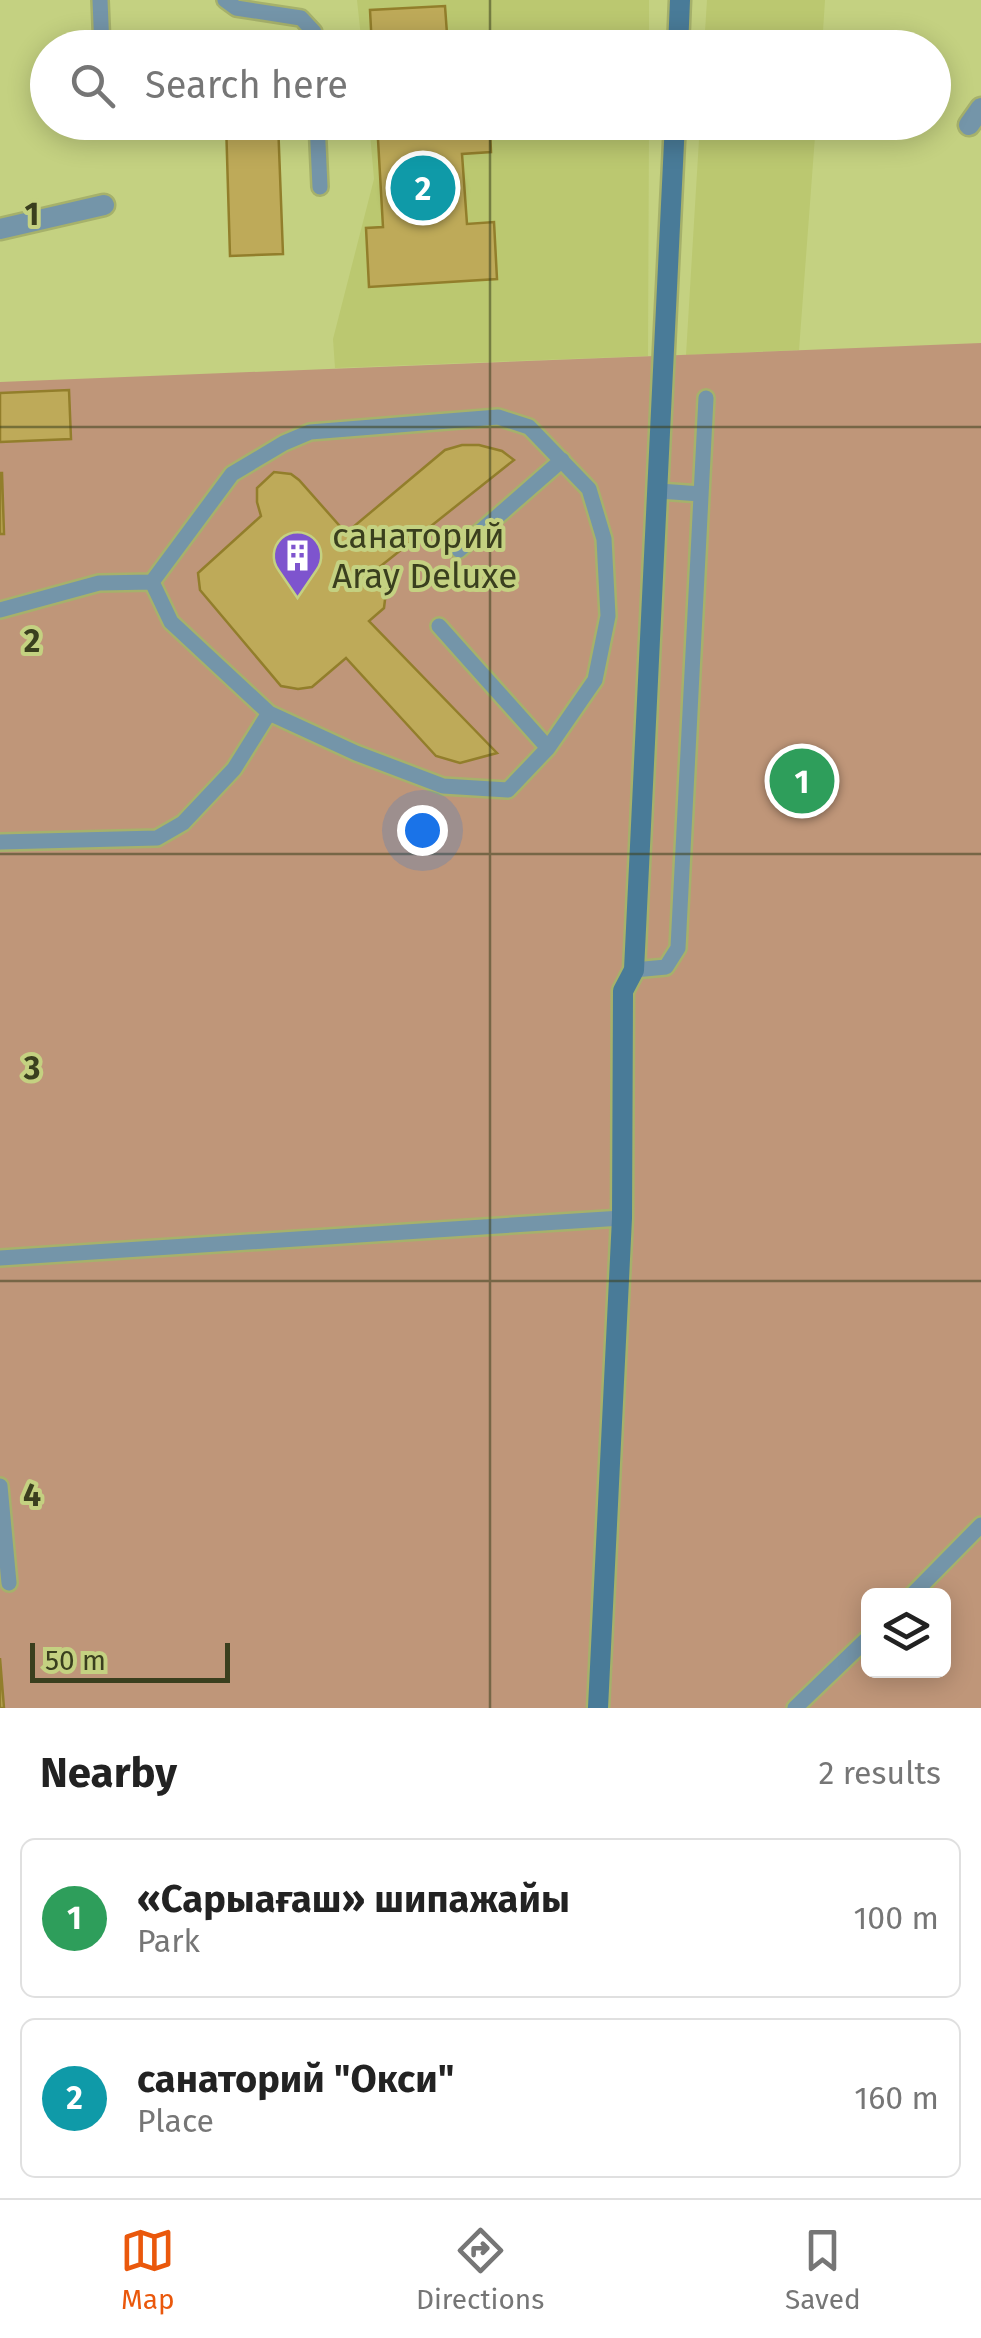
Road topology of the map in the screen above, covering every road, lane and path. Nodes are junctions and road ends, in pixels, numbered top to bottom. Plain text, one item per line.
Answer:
1 (100, 0) edge
2 (225, 0) edge
3 (680, 0) edge
4 (101, 30) edge
5 (312, 30) edge
6 (679, 30) edge
7 (318, 140) edge
8 (674, 140) edge
9 (320, 187) dead end
10 (104, 205) dead end
11 (0, 228) edge
12 (706, 398) dead end
13 (562, 460) junction
14 (659, 491) junction
15 (701, 494) junction
16 (459, 550) dead end
17 (152, 582) junction
18 (0, 610) edge
19 (439, 626) dead end
20 (269, 713) junction
21 (548, 748) junction
22 (0, 842) edge
23 (634, 970) junction
24 (622, 1218) junction
25 (0, 1258) edge
26 (0, 1486) edge
27 (981, 1525) edge
28 (9, 1583) dead end
29 (919, 1588) edge
30 (861, 1645) edge
31 (598, 1708) edge
32 (794, 1708) edge

1 - 4 lane
2 - 5 lane
3 - 6 main road
7 - 9 lane
8 - 14 main road
10 - 11 street
12 - 15 lane
13 - 16 lane
13 - 17 lane
13 - 21 lane
14 - 15 lane
14 - 23 main road
15 - 23 lane
17 - 18 lane
17 - 20 lane
19 - 21 lane
20 - 21 lane
20 - 22 lane
23 - 24 main road
24 - 25 lane
24 - 31 main road
26 - 28 lane
27 - 29 lane
30 - 32 lane

